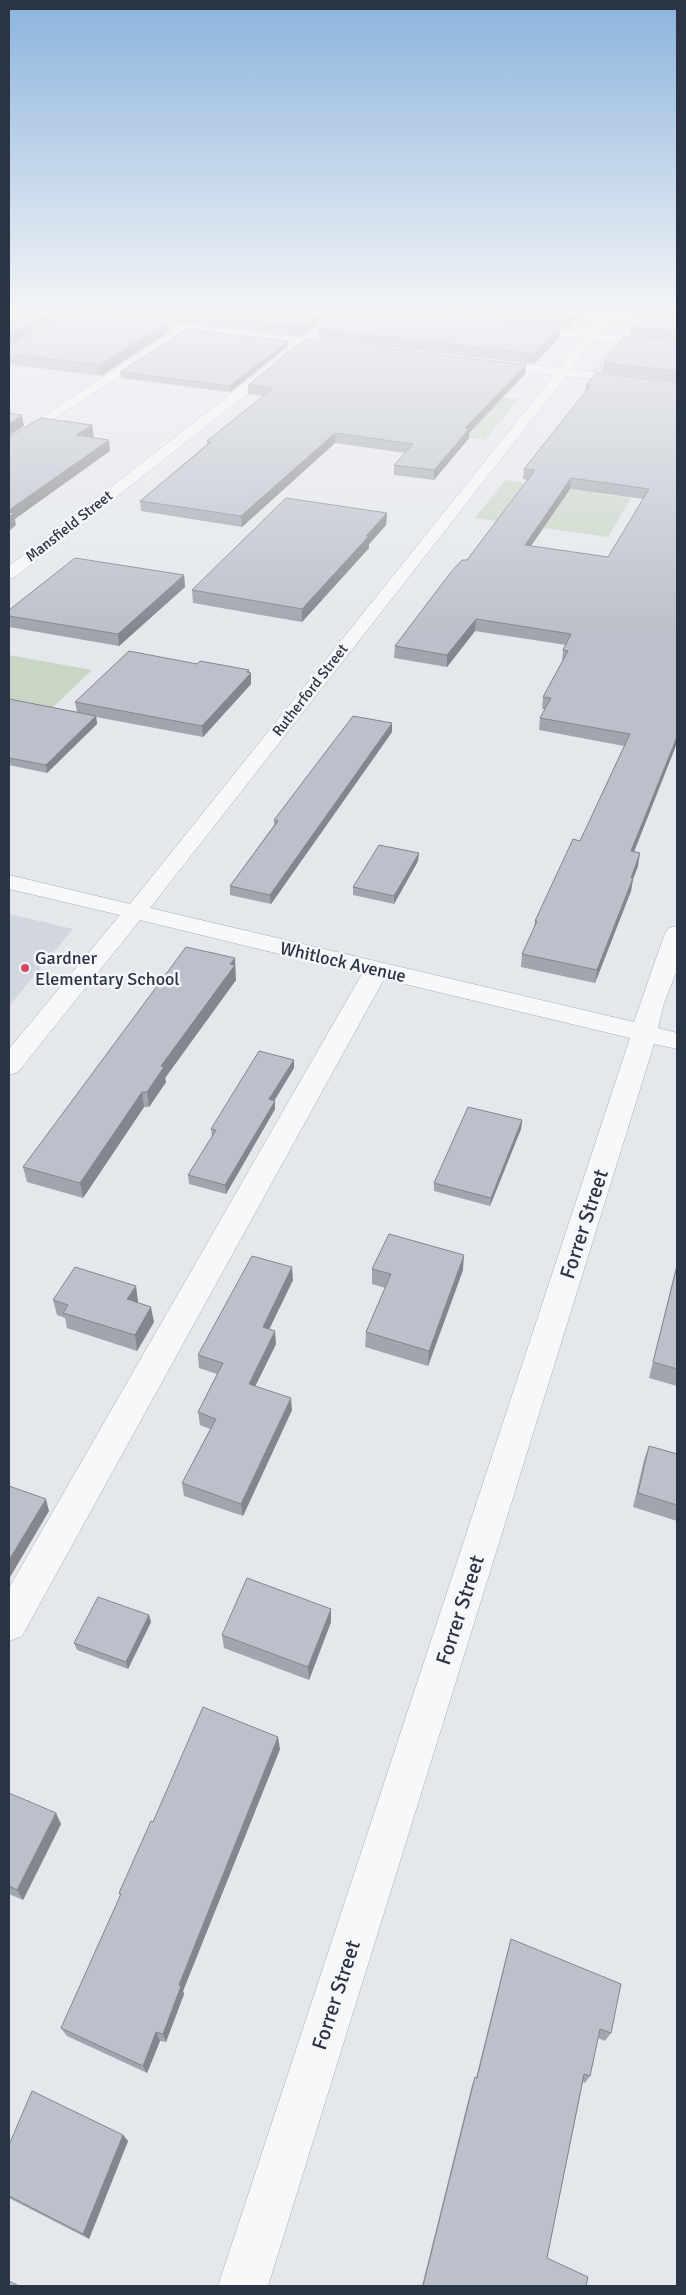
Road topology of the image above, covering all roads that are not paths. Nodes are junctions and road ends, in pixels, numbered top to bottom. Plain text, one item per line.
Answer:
1 (47, 419) edge
2 (207, 419) edge
3 (524, 419) edge
4 (9, 444) edge
5 (9, 574) edge
6 (9, 882) edge
7 (134, 912) junction
8 (677, 933) edge
9 (377, 970) junction
10 (661, 1037) edge
11 (9, 1066) edge
12 (9, 1623) edge
13 (243, 2286) edge

1 - 4 street
2 - 5 street, Mansfield Street
3 - 7 street, Rutherford Street
6 - 7 street, Whitlock Avenue
7 - 9 street, Whitlock Avenue
7 - 11 street, Rutherford Street
8 - 10 street, Forrer Street
9 - 10 street, Whitlock Avenue
9 - 12 street
10 - 13 street, Forrer Street

